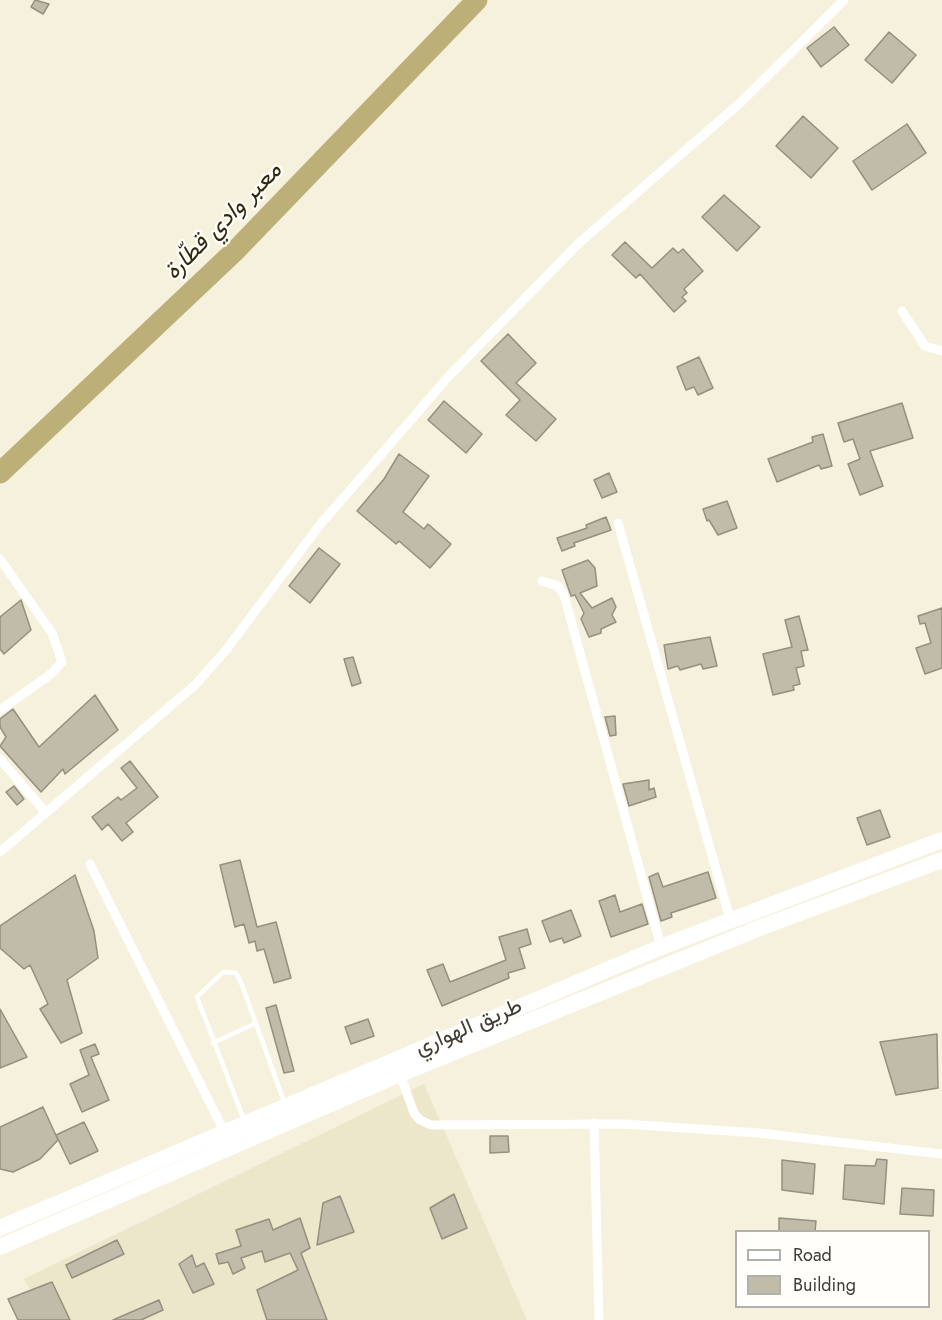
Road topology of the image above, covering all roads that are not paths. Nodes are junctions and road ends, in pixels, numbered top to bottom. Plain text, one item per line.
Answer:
1 (844, 0) edge
2 (902, 311) dead end
3 (942, 351) edge
4 (618, 522) dead end
5 (0, 559) edge
6 (542, 581) dead end
7 (0, 710) edge
8 (0, 759) edge
9 (46, 813) junction
10 (942, 840) edge
11 (0, 852) edge
12 (942, 860) edge
13 (90, 864) dead end
14 (730, 920) junction
15 (661, 947) junction
16 (256, 1023) junction
17 (213, 1043) junction
18 (400, 1074) junction
19 (285, 1106) junction
20 (245, 1123) junction
21 (594, 1123) junction
22 (224, 1131) junction
23 (942, 1154) edge
24 (0, 1228) edge
25 (0, 1247) edge
26 (599, 1320) edge

1 - 9 street
2 - 3 street
4 - 14 street
5 - 7 street
6 - 15 street
8 - 9 street
9 - 11 street
10 - 14 highway, طريق الهواري
12 - 18 highway, طريق الهواري
13 - 22 street
14 - 15 highway, طريق الهواري
15 - 19 highway, طريق الهواري
16 - 17 lane
16 - 17 lane
16 - 19 lane
17 - 20 lane
18 - 21 street
18 - 25 highway, طريق الهواري
19 - 20 highway, طريق الهواري
20 - 22 highway, طريق الهواري
21 - 23 street
21 - 26 street
22 - 24 highway, طريق الهواري

